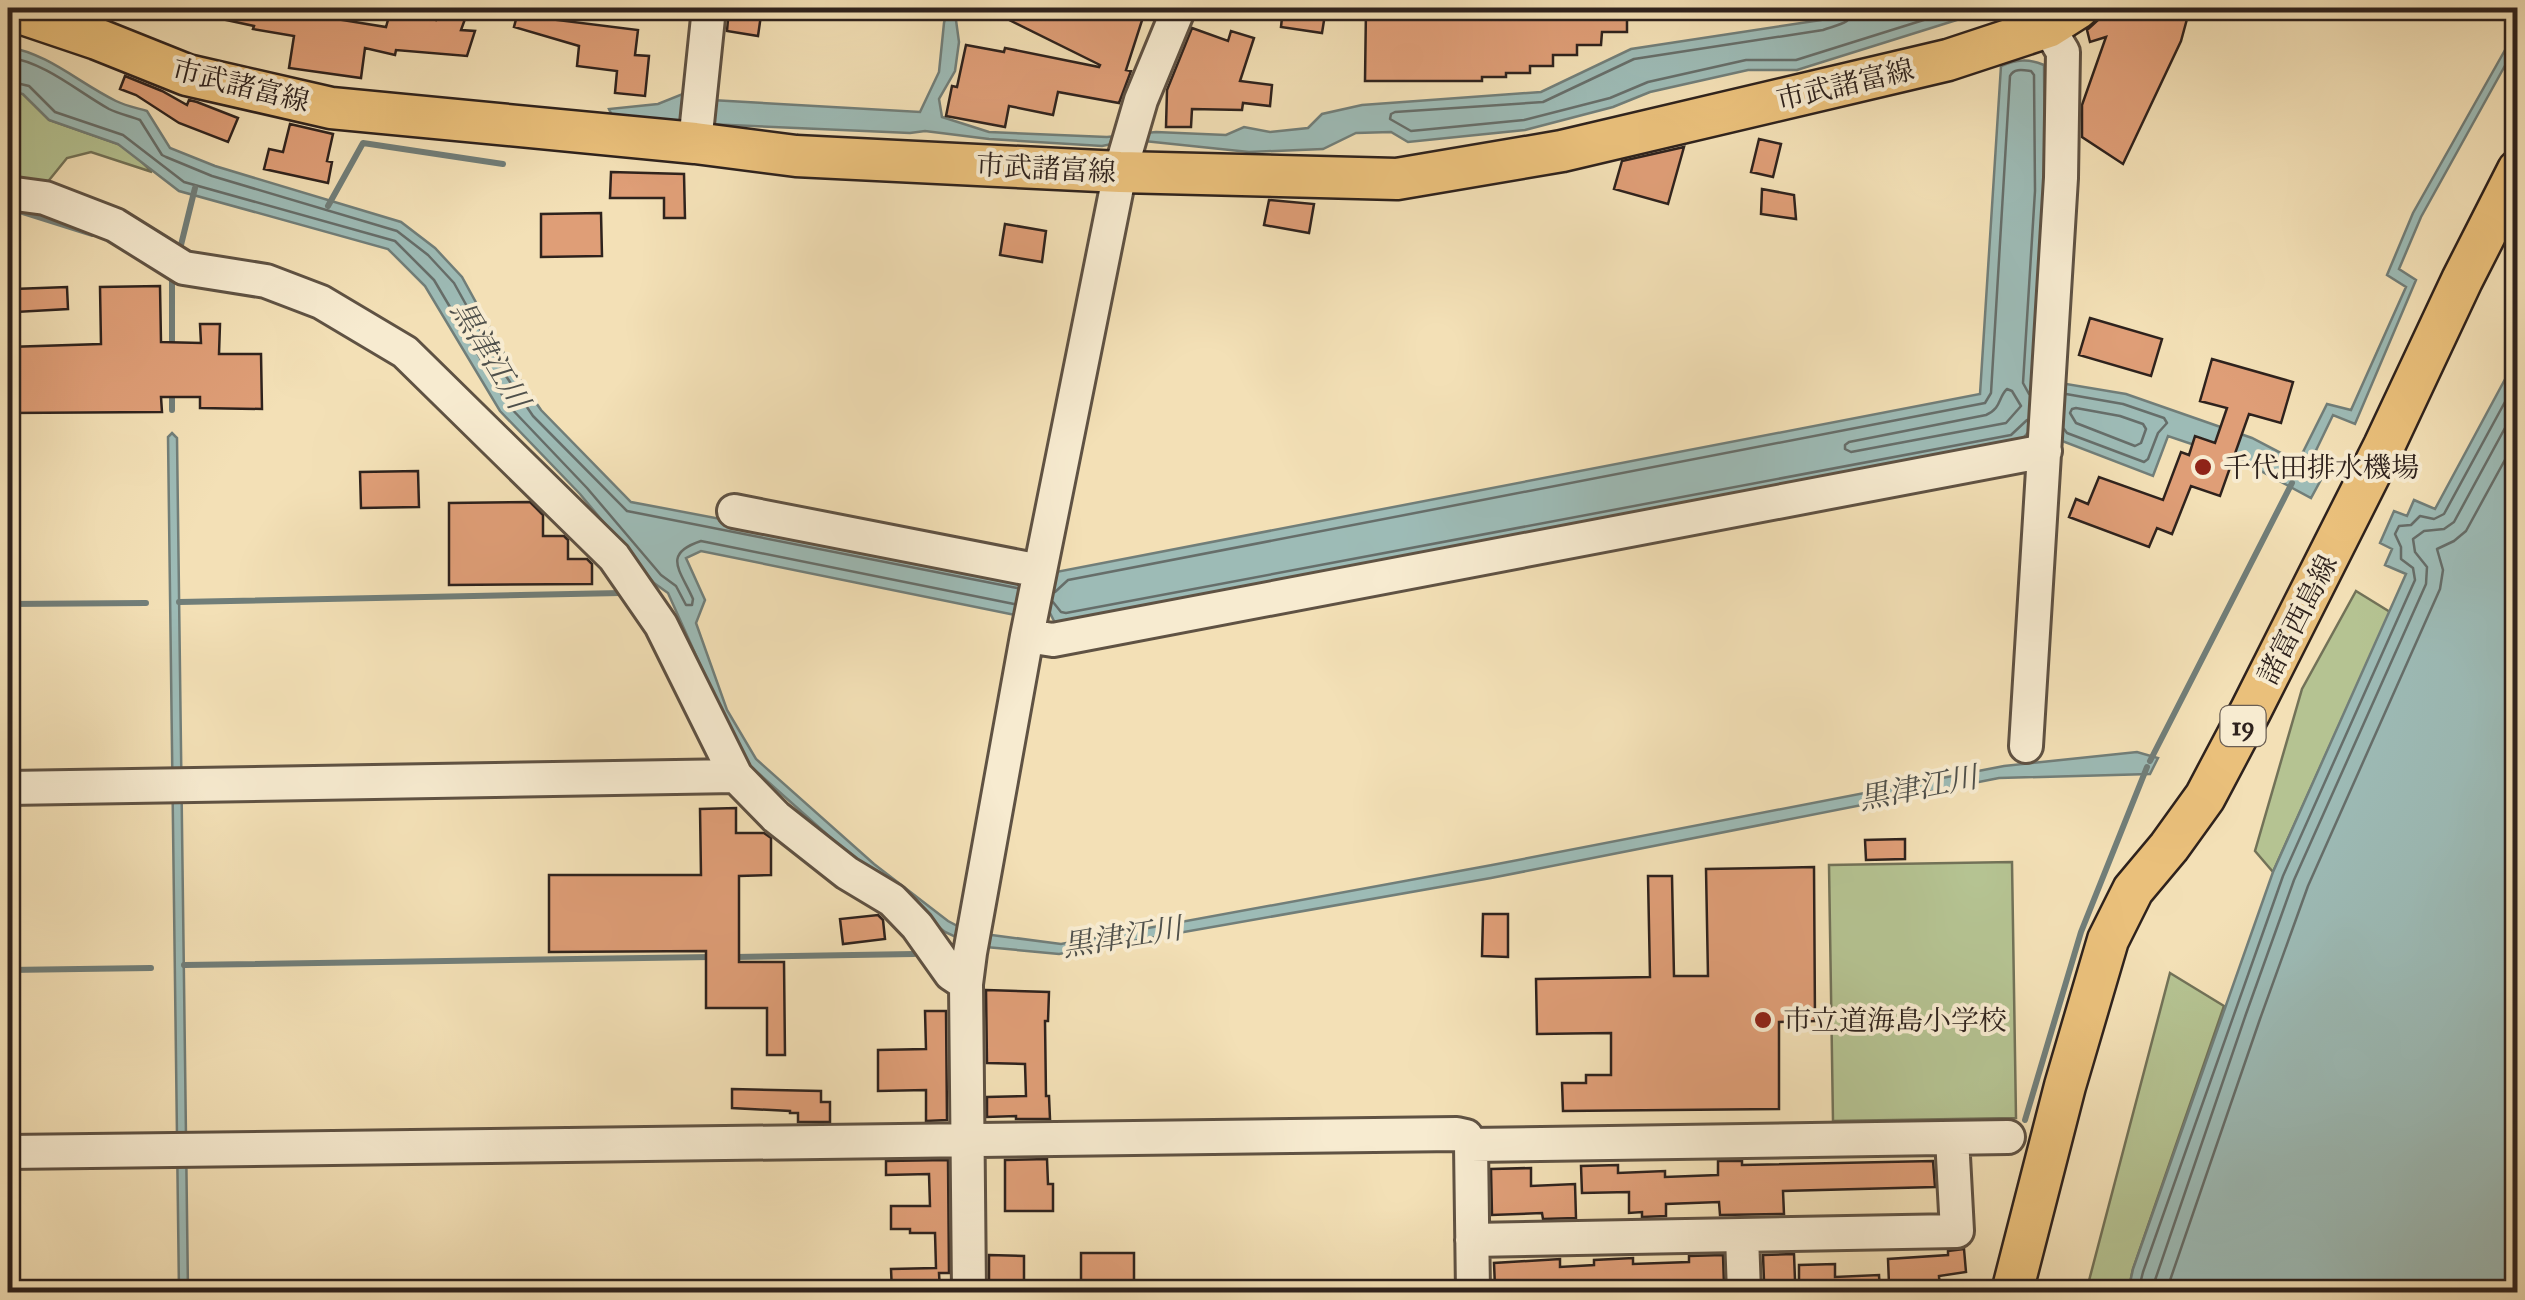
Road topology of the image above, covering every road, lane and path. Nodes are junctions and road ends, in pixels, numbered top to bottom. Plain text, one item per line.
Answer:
1 (710, 8) edge
2 (1178, 8) edge
3 (8, 9) edge
4 (2063, 17) edge
5 (698, 120) junction
6 (1127, 148) junction
7 (2518, 170) edge
8 (8, 193) edge
9 (2046, 442) junction
10 (734, 512) dead end
11 (1040, 570) junction
12 (1029, 628) junction
13 (2026, 746) dead end
14 (736, 776) junction
15 (8, 788) edge
16 (968, 968) junction
17 (1952, 1138) junction
18 (2008, 1138) dead end
19 (966, 1140) junction
20 (1471, 1146) junction
21 (8, 1152) edge
22 (1742, 1236) junction
23 (1472, 1240) junction
24 (968, 1292) edge
25 (1473, 1292) edge
26 (1744, 1292) edge
27 (2012, 1292) edge

1 - 5 street
2 - 6 street
3 - 5 main road, 市武諸富線
4 - 6 main road, 市武諸富線
4 - 9 street
5 - 6 main road, 市武諸富線
6 - 11 street
7 - 27 main road, 諸富西島線 / 19
8 - 14 street
9 - 12 street
9 - 13 street
10 - 11 street
11 - 12 street
12 - 16 street
14 - 15 street
14 - 16 street
16 - 19 street
17 - 18 street
17 - 20 street
17 - 22 street
19 - 20 street
19 - 21 street
19 - 24 street
20 - 23 street
22 - 23 street
22 - 26 street
23 - 25 street

